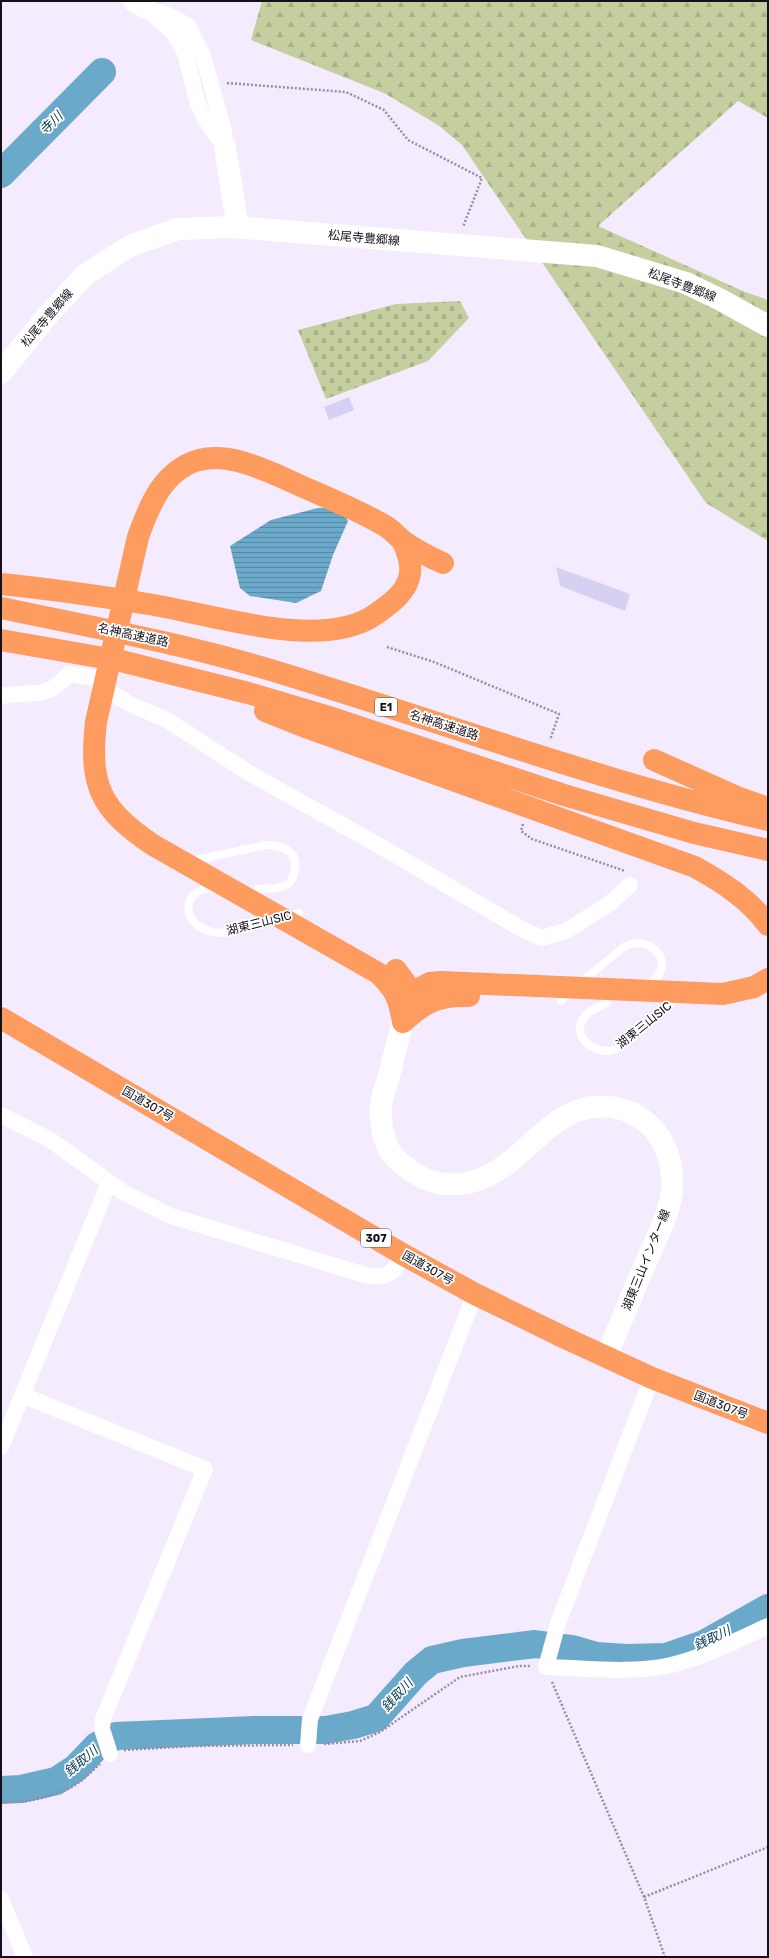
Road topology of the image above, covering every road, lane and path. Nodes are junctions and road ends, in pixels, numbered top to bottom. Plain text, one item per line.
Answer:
1 (140, 4) edge
2 (210, 82) junction
3 (225, 147) junction
4 (238, 228) junction
5 (456, 245) junction
6 (768, 326) edge
7 (1, 373) edge
8 (402, 540) junction
9 (443, 563) dead end
10 (1, 584) edge
11 (1, 608) edge
12 (1, 640) edge
13 (387, 647) dead end
14 (170, 672) junction
15 (1, 696) edge
16 (559, 714) dead end
17 (654, 760) dead end
18 (768, 808) edge
19 (768, 820) edge
20 (521, 831) dead end
21 (768, 850) edge
22 (195, 861) junction
23 (630, 885) joint
24 (229, 888) junction
25 (258, 889) junction
26 (290, 915) junction
27 (768, 925) edge
28 (768, 979) edge
29 (636, 990) junction
30 (768, 991) edge
31 (410, 993) junction
32 (568, 994) junction
33 (677, 999) junction
34 (607, 1002) junction
35 (1, 1018) edge
36 (403, 1022) junction
37 (1, 1115) edge
38 (109, 1183) junction
39 (404, 1255) junction
40 (475, 1294) junction
41 (606, 1357) junction
42 (652, 1378) junction
43 (22, 1395) junction
44 (768, 1422) edge
45 (1, 1447) edge
46 (768, 1626) edge
47 (546, 1667) junction
48 (308, 1745) junction
49 (110, 1754) junction
50 (1, 1801) edge
51 (768, 1847) edge
52 (644, 1897) junction
53 (1, 1899) edge
54 (25, 1957) edge
55 (665, 1957) edge

1 - 2 street
1 - 3 street
2 - 3 street
2 - 5 path
3 - 4 main road
4 - 5 main road, 松尾寺豊郷線
4 - 7 main road, 松尾寺豊郷線
5 - 6 main road, 松尾寺豊郷線
8 - 9 highway
8 - 10 highway
8 - 22 highway
11 - 19 highway, 名神高速道路 / E1
12 - 14 highway, E1
13 - 16 path
14 - 21 highway, E1
14 - 27 highway
15 - 23 street
17 - 18 highway
20 - 23 path
22 - 24 highway
22 - 25 highway
22 - 25 lane
24 - 26 highway
24 - 26 lane, 湖東三山SIC
25 - 26 highway
26 - 31 highway
26 - 36 highway
28 - 33 highway
29 - 32 highway
29 - 32 lane
29 - 33 highway
30 - 33 highway
31 - 32 highway
31 - 36 main road, 湖東三山インター線
32 - 34 highway
32 - 36 highway
33 - 34 highway
33 - 34 lane, 湖東三山SIC
35 - 39 highway, 国道307号 / 307
36 - 41 main road, 湖東三山インター線
37 - 38 street
38 - 39 street
38 - 43 street
39 - 40 highway, 国道307号 / 307
40 - 41 highway, 国道307号 / 307
40 - 48 street
41 - 42 highway, 国道307号 / 307
42 - 44 highway, 国道307号 / 307
42 - 47 street
43 - 45 street
43 - 49 street
46 - 47 street
47 - 48 path
47 - 52 path
48 - 49 path
49 - 50 path
51 - 52 path
52 - 55 path
53 - 54 street

